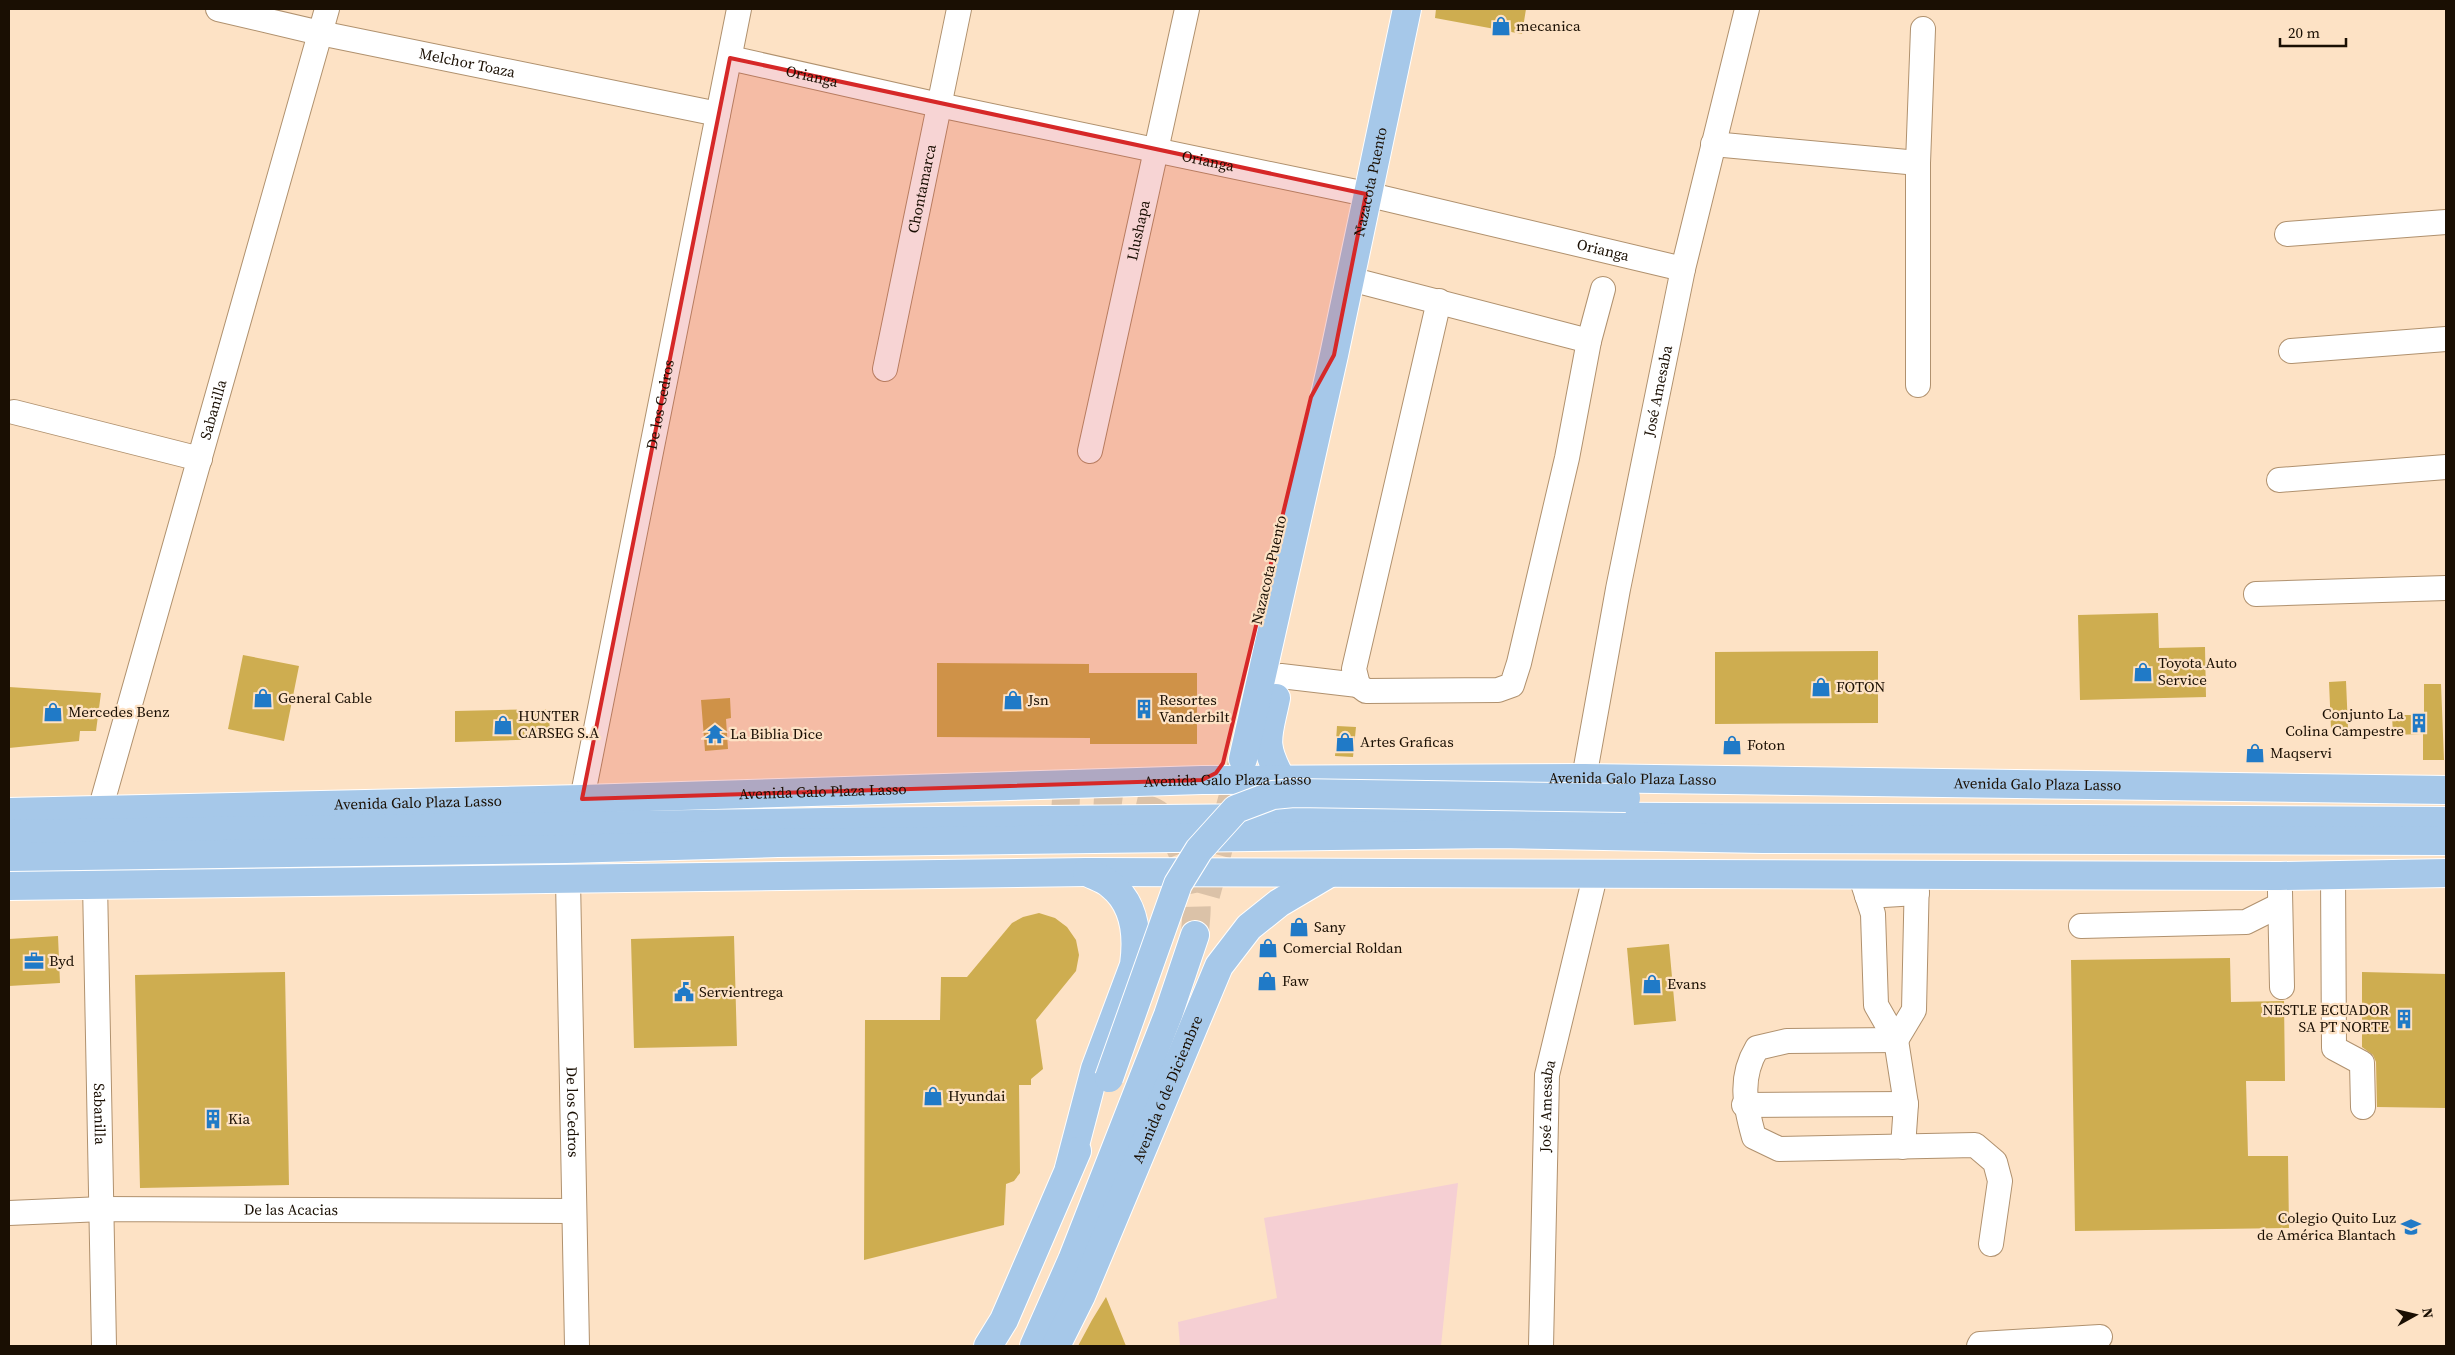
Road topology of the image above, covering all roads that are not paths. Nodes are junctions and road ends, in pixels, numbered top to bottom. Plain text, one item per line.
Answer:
1 (218, 9) edge
2 (327, 9) edge
3 (739, 9) edge
4 (959, 9) edge
5 (1187, 9) edge
6 (1407, 9) edge
7 (1747, 9) edge
8 (1923, 29) dead end
9 (320, 33) junction
10 (730, 58) junction
11 (940, 105) junction
12 (718, 114) junction
13 (1713, 144) junction
14 (1154, 151) junction
15 (1918, 163) junction
16 (1366, 194) junction
17 (2446, 222) edge
18 (2287, 234) dead end
19 (1683, 269) junction
20 (1350, 279) junction
21 (1603, 289) dead end
22 (1439, 302) junction
23 (2446, 339) edge
24 (1589, 341) junction
25 (2291, 351) dead end
26 (1334, 355) junction
27 (885, 369) dead end
28 (1918, 385) dead end
29 (14, 412) dead end
30 (1090, 450) dead end
31 (200, 460) junction
32 (2446, 467) edge
33 (2279, 480) dead end
34 (2446, 588) edge
35 (2256, 594) dead end
36 (1281, 676) junction
37 (1358, 684) junction
38 (1243, 758) tunnel mouth
39 (1584, 778) junction
40 (1202, 780) junction
41 (1282, 780) junction
42 (1736, 780) junction
43 (2446, 790) edge
44 (753, 794) junction
45 (582, 799) junction
46 (1052, 799) tunnel mouth
47 (100, 810) junction
48 (9, 812) edge
49 (2446, 821) edge
50 (9, 834) edge
51 (2446, 841) edge
52 (9, 857) edge
53 (1087, 872) junction
54 (1596, 872) junction
55 (2446, 873) edge
56 (1330, 874) junction
57 (2333, 874) junction
58 (2280, 876) junction
59 (568, 880) junction
60 (95, 883) junction
61 (1917, 884) junction
62 (1864, 885) junction
63 (9, 886) edge
64 (2280, 904) junction
65 (2081, 926) dead end
66 (1195, 935) tunnel mouth
67 (2282, 987) dead end
68 (1896, 1040) junction
69 (1906, 1104) junction
70 (1744, 1105) junction
71 (2363, 1107) dead end
72 (1904, 1146) junction
73 (1069, 1168) junction
74 (103, 1209) junction
75 (574, 1211) junction
76 (9, 1213) edge
77 (1991, 1244) dead end
78 (2100, 1337) dead end
79 (104, 1346) edge
80 (577, 1346) edge
81 (988, 1346) edge
82 (1034, 1346) edge
83 (1056, 1346) edge
84 (1541, 1346) edge
85 (1979, 1346) edge

1 - 9 street, Melchor Toaza
2 - 9 street, Sabanilla
3 - 10 street, De los Cedros
4 - 11 street, Chontamarca
5 - 14 street, Llushapa
6 - 16 main road, Nazacota Puento
7 - 13 street, José Amesaba
8 - 15 street
9 - 12 street, Melchor Toaza
9 - 31 street, Sabanilla
10 - 11 street, Orianga
10 - 12 street, De los Cedros
11 - 14 street, Orianga
11 - 27 street, Chontamarca
12 - 45 street, De los Cedros
13 - 15 street
13 - 19 street, José Amesaba
14 - 16 street, Orianga
14 - 30 street, Llushapa
15 - 28 street
16 - 19 street, Orianga
16 - 20 main road, Nazacota Puento
17 - 18 street
19 - 39 street, José Amesaba
20 - 22 street
20 - 26 main road, Nazacota Puento
21 - 24 street
22 - 24 street
22 - 37 street
23 - 25 street
24 - 37 street
26 - 36 main road
26 - 38 main road, Nazacota Puento
26 - 40 main road, Nazacota Puento
29 - 31 street
31 - 47 street, Sabanilla
32 - 33 street
34 - 35 street
36 - 37 street
36 - 41 main road
39 - 41 main road, Avenida Galo Plaza Lasso
39 - 42 main road, Avenida Galo Plaza Lasso
40 - 41 main road, Avenida Galo Plaza Lasso
40 - 44 main road, Avenida Galo Plaza Lasso
42 - 43 main road, Avenida Galo Plaza Lasso
42 - 73 main road, bridge
44 - 45 main road, Avenida Galo Plaza Lasso
44 - 46 main road
45 - 47 main road, Avenida Galo Plaza Lasso
47 - 48 main road, Avenida Galo Plaza Lasso
49 - 50 main road, Avenida Galo Plaza Lasso
51 - 52 main road
53 - 56 main road
53 - 59 main road
53 - 73 main road
54 - 56 main road
54 - 62 main road
54 - 84 street, José Amesaba
55 - 57 main road
56 - 83 main road, Avenida 6 de Diciembre
57 - 58 main road
57 - 71 street
58 - 61 main road
58 - 64 street
59 - 60 main road
59 - 75 street, De los Cedros
60 - 63 main road
60 - 74 street, Sabanilla
61 - 62 main road
61 - 68 street
62 - 68 street
64 - 65 street
64 - 67 street
66 - 82 main road, Avenida 6 de Diciembre
68 - 69 street
68 - 70 street
69 - 70 street
69 - 72 street
70 - 72 street
72 - 77 street
73 - 81 main road
74 - 75 street, De las Acacias
74 - 76 street, De las Acacias
74 - 79 street, Sabanilla
75 - 80 street, De los Cedros
78 - 85 street

